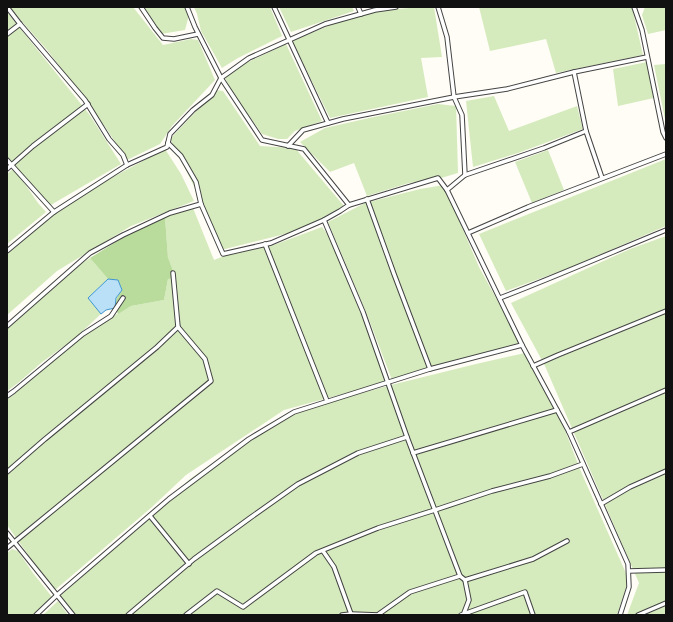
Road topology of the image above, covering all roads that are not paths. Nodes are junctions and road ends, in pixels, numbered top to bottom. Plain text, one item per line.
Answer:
1 (7, 7) edge
2 (141, 7) edge
3 (187, 7) edge
4 (274, 7) edge
5 (358, 7) edge
6 (396, 7) edge
7 (438, 7) edge
8 (634, 7) edge
9 (361, 14) junction
10 (20, 24) junction
11 (7, 34) edge
12 (198, 34) junction
13 (289, 40) junction
14 (647, 57) junction
15 (574, 72) junction
16 (221, 78) junction
17 (454, 97) junction
18 (88, 104) junction
19 (328, 124) junction
20 (586, 131) junction
21 (666, 138) edge
22 (168, 144) junction
23 (288, 146) junction
24 (666, 154) edge
25 (7, 160) edge
26 (11, 165) junction
27 (127, 166) junction
28 (7, 168) edge
29 (465, 175) junction
30 (602, 178) junction
31 (447, 190) junction
32 (367, 199) junction
33 (201, 204) junction
34 (349, 205) junction
35 (54, 212) junction
36 (324, 220) junction
37 (666, 230) edge
38 (468, 233) junction
39 (265, 244) junction
40 (7, 251) edge
41 (173, 273) dead end
42 (122, 298) dead end
43 (500, 298) junction
44 (666, 311) edge
45 (7, 326) edge
46 (178, 327) junction
47 (522, 345) junction
48 (534, 366) junction
49 (430, 369) junction
50 (388, 382) junction
51 (666, 390) edge
52 (7, 396) edge
53 (327, 401) junction
54 (557, 410) junction
55 (569, 432) junction
56 (407, 437) junction
57 (413, 453) junction
58 (583, 464) junction
59 (666, 471) edge
60 (7, 472) edge
61 (601, 504) junction
62 (435, 510) junction
63 (150, 516) junction
64 (7, 533) edge
65 (567, 541) dead end
66 (14, 542) junction
67 (7, 548) edge
68 (322, 551) junction
69 (189, 564) junction
70 (666, 570) edge
71 (628, 571) junction
72 (460, 576) junction
73 (465, 580) junction
74 (57, 595) junction
75 (666, 603) edge
76 (351, 614) junction
77 (36, 615) edge
78 (73, 615) edge
79 (128, 615) edge
80 (186, 615) edge
81 (342, 615) edge
82 (379, 615) edge
83 (463, 615) edge
84 (533, 615) edge
85 (620, 615) edge
86 (638, 615) edge

1 - 10 lane
2 - 12 lane
3 - 12 lane
4 - 13 lane
5 - 9 lane
6 - 9 lane
7 - 17 lane
8 - 14 lane
9 - 13 lane
10 - 11 lane
10 - 18 lane
12 - 16 lane
13 - 16 lane
13 - 19 lane
14 - 15 lane
14 - 21 lane
15 - 17 lane
15 - 20 lane
16 - 22 lane
16 - 23 lane
17 - 19 lane
17 - 29 lane
18 - 26 lane
18 - 27 lane
19 - 23 lane
20 - 29 lane
20 - 30 lane
22 - 27 lane
22 - 33 lane
23 - 34 lane
24 - 30 lane
25 - 26 lane
26 - 28 lane
26 - 35 lane
27 - 35 lane
29 - 31 lane
30 - 38 lane
31 - 32 lane
31 - 38 lane
32 - 34 lane
32 - 49 lane
33 - 39 lane
33 - 45 lane
34 - 36 lane
35 - 40 lane
36 - 39 lane
36 - 50 lane
37 - 43 lane
38 - 43 lane
39 - 53 lane
41 - 46 lane
42 - 52 lane
43 - 47 lane
44 - 48 lane
46 - 60 lane
46 - 66 lane
47 - 48 lane
47 - 49 lane
48 - 54 lane
49 - 50 lane
50 - 53 lane
50 - 56 lane
51 - 55 lane
53 - 63 lane
54 - 55 lane
54 - 57 lane
55 - 58 lane
56 - 57 lane
56 - 69 lane
57 - 62 lane
58 - 61 lane
58 - 62 lane
59 - 61 lane
61 - 71 lane
62 - 68 lane
62 - 72 lane
63 - 69 lane
63 - 74 lane
64 - 66 lane
65 - 73 lane
66 - 67 lane
66 - 74 lane
68 - 76 lane
68 - 80 lane
69 - 79 lane
70 - 71 lane
71 - 85 lane
72 - 73 lane
72 - 82 lane
73 - 83 lane
74 - 77 lane
74 - 78 lane
75 - 86 lane
76 - 81 lane
76 - 82 lane
83 - 84 lane

